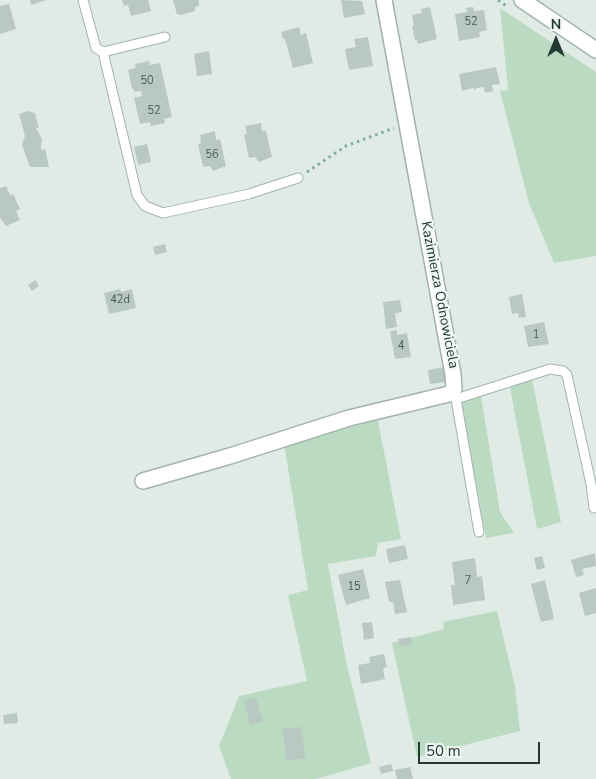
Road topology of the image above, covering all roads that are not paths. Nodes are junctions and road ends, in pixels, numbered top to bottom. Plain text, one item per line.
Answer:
1 (82, 0) edge
2 (384, 0) edge
3 (522, 0) edge
4 (166, 37) dead end
5 (596, 50) edge
6 (103, 52) junction
7 (298, 178) road end
8 (454, 395) junction
9 (143, 481) dead end
10 (594, 508) dead end
11 (479, 532) dead end

1 - 6 lane
2 - 8 street, Kazimierza Odnowiciela
3 - 5 street
4 - 6 lane
6 - 7 lane
8 - 9 street
8 - 10 lane
8 - 11 lane

